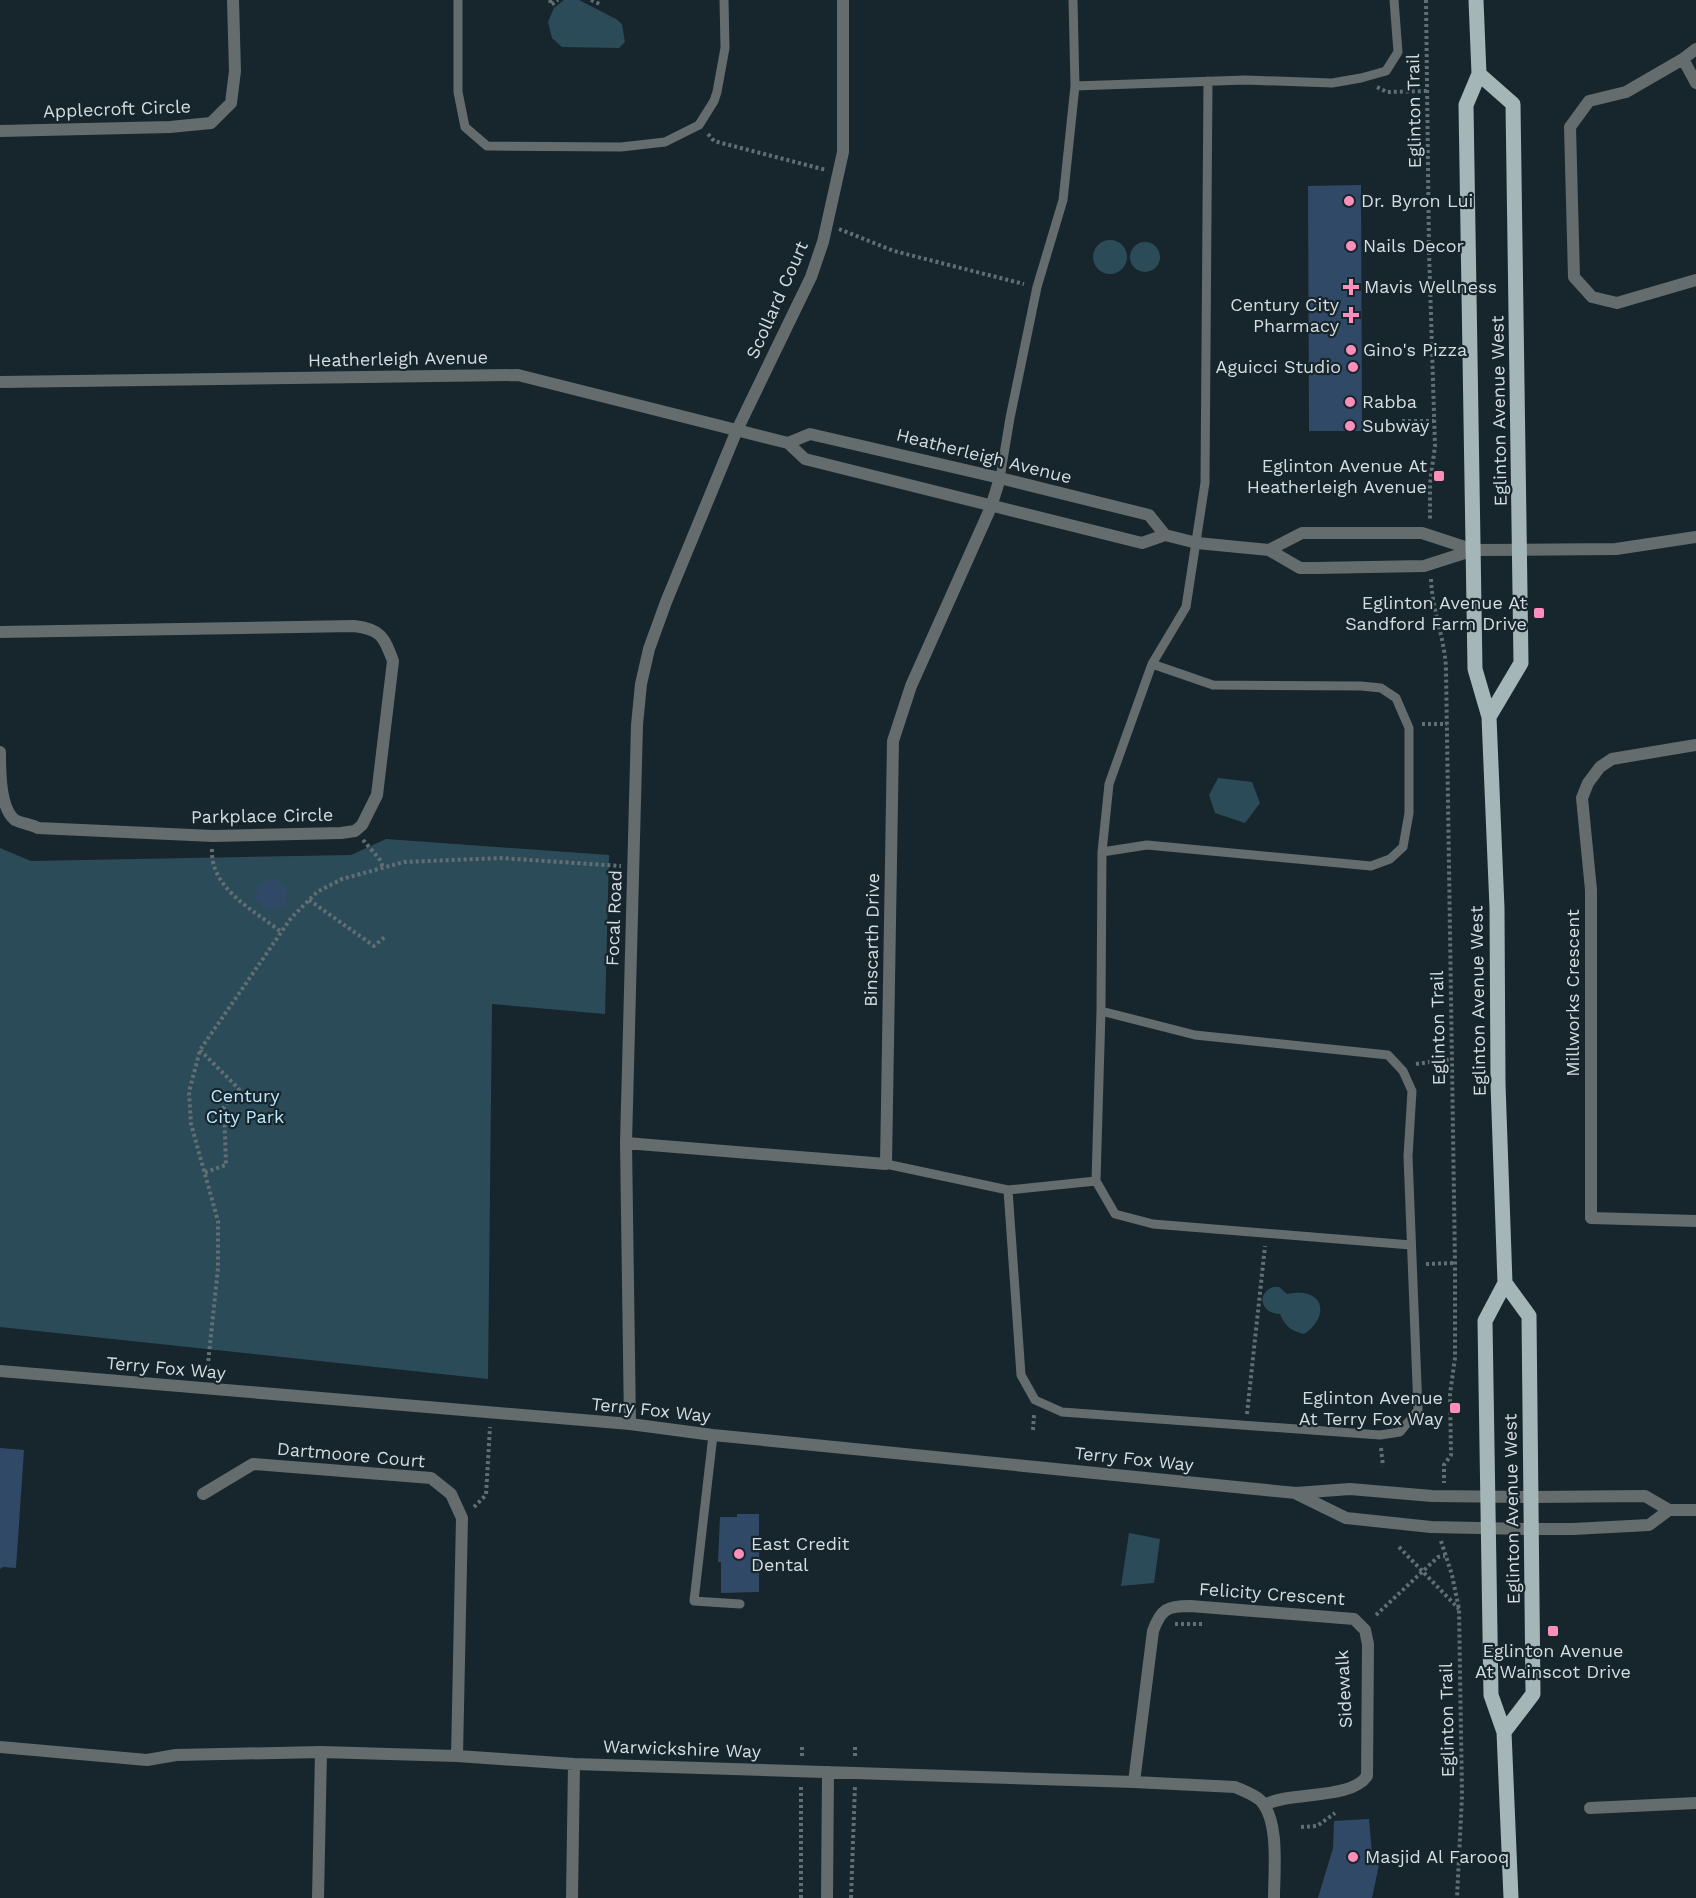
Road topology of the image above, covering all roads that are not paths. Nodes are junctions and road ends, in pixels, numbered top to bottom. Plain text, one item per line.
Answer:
1 (233, 0) edge
2 (458, 0) edge
3 (724, 0) edge
4 (843, 0) edge
5 (1073, 0) edge
6 (1394, 0) edge
7 (1476, 0) edge
8 (1696, 49) edge
9 (1683, 59) junction
10 (1479, 74) junction
11 (1208, 81) junction
12 (1696, 83) edge
13 (1074, 86) junction
14 (0, 131) edge
15 (1696, 280) edge
16 (0, 382) edge
17 (737, 430) junction
18 (788, 443) junction
19 (1000, 478) junction
20 (991, 507) junction
21 (1165, 535) junction
22 (1696, 537) edge
23 (1197, 543) junction
24 (1269, 550) junction
25 (1474, 550) junction
26 (1520, 550) junction
27 (0, 632) edge
28 (1152, 664) junction
29 (1489, 717) junction
30 (1696, 745) edge
31 (0, 752) edge
32 (1101, 852) junction
33 (1101, 1011) junction
34 (626, 1143) junction
35 (886, 1164) junction
36 (1096, 1181) junction
37 (1008, 1190) junction
38 (1696, 1221) edge
39 (1411, 1245) junction
40 (1504, 1283) junction
41 (0, 1371) edge
42 (630, 1424) junction
43 (713, 1435) junction
44 (1296, 1493) junction
45 (203, 1494) dead end
46 (1488, 1497) junction
47 (1531, 1497) junction
48 (1669, 1510) junction
49 (1696, 1510) edge
50 (1488, 1528) junction
51 (1531, 1528) junction
52 (740, 1604) dead end
53 (1504, 1732) junction
54 (0, 1747) edge
55 (321, 1752) junction
56 (457, 1756) junction
57 (574, 1764) junction
58 (828, 1772) junction
59 (1134, 1782) junction
60 (1696, 1803) edge
61 (1264, 1805) junction
62 (1590, 1808) dead end
63 (318, 1898) edge
64 (572, 1898) edge
65 (827, 1898) edge
66 (1274, 1898) edge
67 (1510, 1898) edge

1 - 14 street, Applecroft Circle
2 - 3 lane
4 - 17 street, Scollard Court
5 - 13 lane
6 - 11 lane
7 - 10 main road, Eglinton Avenue West
8 - 9 street
9 - 12 street
9 - 15 street
10 - 25 main road, Eglinton Avenue West
10 - 26 main road, Eglinton Avenue West
11 - 13 lane
11 - 23 lane
13 - 19 lane
16 - 17 street, Heatherleigh Avenue
17 - 18 street, Heatherleigh Avenue
17 - 34 street, Focal Road
18 - 19 street, Heatherleigh Avenue
18 - 20 street, Heatherleigh Avenue
19 - 20 street, Binscarth Drive
19 - 21 street, Heatherleigh Avenue
20 - 21 street, Heatherleigh Avenue
20 - 35 street, Binscarth Drive
21 - 23 street, Heatherleigh Avenue
22 - 26 street
23 - 24 street, Heatherleigh Avenue
23 - 28 lane
24 - 25 street
24 - 25 street, Heatherleigh Avenue
25 - 26 street
25 - 29 main road, Eglinton Avenue West
26 - 29 main road, Eglinton Avenue West
27 - 31 street, Parkplace Circle
28 - 32 lane
28 - 32 lane
29 - 40 main road, Eglinton Avenue West
30 - 38 street, Millworks Crescent
32 - 33 lane
33 - 36 lane
33 - 39 lane
34 - 35 street
34 - 42 street, Focal Road
35 - 37 lane
36 - 37 lane
36 - 39 lane
37 - 39 lane
40 - 46 main road, Eglinton Avenue West
40 - 47 main road, Eglinton Avenue West
41 - 42 street, Terry Fox Way
42 - 43 street, Terry Fox Way
43 - 44 street, Terry Fox Way
43 - 52 lane
44 - 46 street, Terry Fox Way
44 - 50 street, Terry Fox Way
45 - 56 street, Dartmoore Court
46 - 47 street, Terry Fox Way
46 - 50 main road, Eglinton Avenue West
47 - 48 street, Terry Fox Way
47 - 51 main road, Eglinton Avenue West
48 - 49 street
48 - 51 street, Terry Fox Way
50 - 51 street, Terry Fox Way
50 - 53 main road, Eglinton Avenue West
51 - 53 main road, Eglinton Avenue West
53 - 67 main road, Eglinton Avenue West
54 - 55 street, Warwickshire Way
55 - 56 street, Warwickshire Way
55 - 63 street
56 - 57 street, Warwickshire Way
57 - 58 street, Warwickshire Way
57 - 64 street
58 - 59 street, Warwickshire Way
58 - 65 street
59 - 61 street, Warwickshire Way
59 - 61 street, Felicity Crescent
60 - 62 street
61 - 66 street

